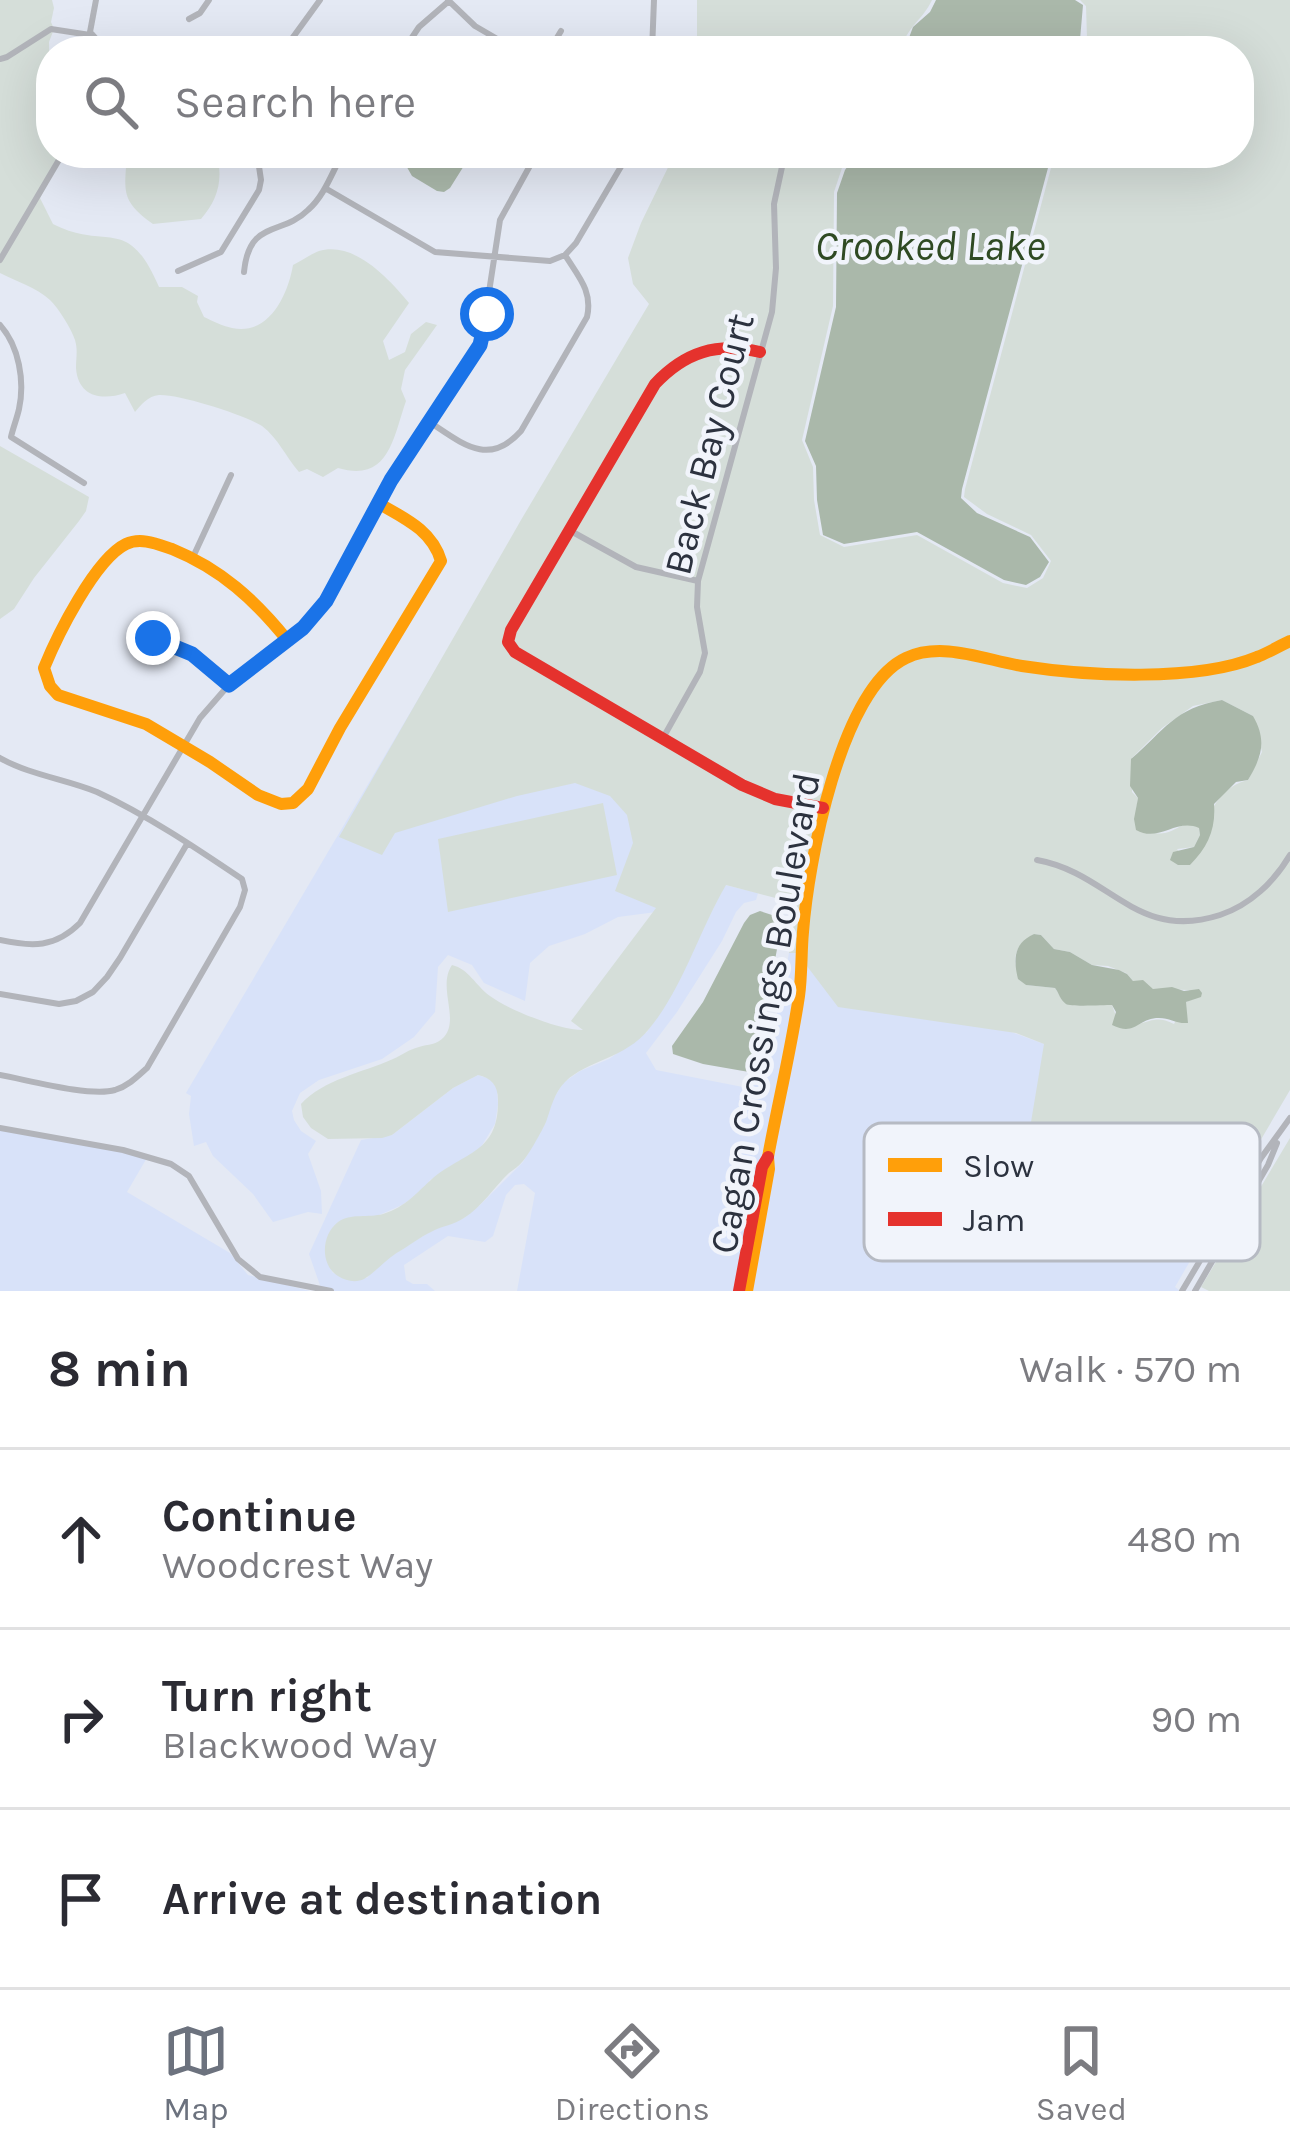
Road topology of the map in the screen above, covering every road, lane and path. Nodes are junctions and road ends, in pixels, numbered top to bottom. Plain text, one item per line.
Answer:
1 (96, 0) edge
2 (209, 0) edge
3 (320, 0) edge
4 (450, 0) edge
5 (654, 0) edge
6 (189, 19) dead end
7 (561, 31) dead end
8 (90, 35) joint
9 (40, 36) edge
10 (294, 36) edge
11 (412, 36) edge
12 (492, 36) edge
13 (558, 36) edge
14 (653, 36) edge
15 (36, 39) edge
16 (0, 59) edge
17 (53, 168) edge
18 (259, 168) edge
19 (336, 168) edge
20 (528, 168) edge
21 (620, 168) edge
22 (782, 168) edge
23 (325, 188) junction
24 (565, 255) junction
25 (494, 257) junction
26 (0, 260) edge
27 (178, 271) dead end
28 (244, 272) dead end
29 (0, 325) edge
30 (760, 352) junction
31 (431, 423) junction
32 (231, 475) dead end
33 (84, 483) dead end
34 (378, 503) junction
35 (569, 530) junction
36 (193, 557) junction
37 (698, 581) junction
38 (134, 626) dead end
39 (288, 640) junction
40 (1290, 641) edge
41 (229, 685) junction
42 (662, 738) junction
43 (183, 745) junction
44 (0, 758) edge
45 (824, 808) junction
46 (143, 817) junction
47 (187, 844) junction
48 (1290, 855) edge
49 (1037, 860) dead end
50 (0, 940) edge
51 (0, 994) edge
52 (0, 1075) edge
53 (1290, 1118) edge
54 (0, 1128) edge
55 (1281, 1134) junction
56 (1260, 1160) edge
57 (1260, 1179) edge
58 (1200, 1261) edge
59 (1212, 1261) edge
60 (1184, 1288) edge
61 (331, 1291) edge
62 (743, 1291) edge
63 (1195, 1291) edge

1 - 8 street
2 - 6 street
3 - 10 street
4 - 11 street
4 - 12 street
5 - 14 street
7 - 13 street
8 - 9 street
15 - 16 street
17 - 26 street
18 - 27 street
19 - 23 street
20 - 25 street
21 - 24 street
22 - 30 street, Back Bay Court
23 - 25 street
23 - 28 street
24 - 25 street
24 - 31 street
25 - 31 street
29 - 33 street
30 - 35 street
30 - 37 street, Back Bay Court
31 - 34 street
32 - 36 street
34 - 39 street
34 - 43 street
35 - 37 street
35 - 42 street
36 - 39 street
36 - 43 street
37 - 42 street, Back Bay Court
38 - 41 street
39 - 41 street
40 - 45 street, Cagan Crossings Boulevard
41 - 43 street
42 - 45 street
43 - 46 street
44 - 46 street
45 - 62 street, Cagan Crossings Boulevard
46 - 47 street
46 - 50 street
47 - 51 street
47 - 52 street
48 - 49 street
53 - 55 street
54 - 61 street
55 - 56 street
55 - 57 street
58 - 60 street
59 - 63 street
60 - 63 street

